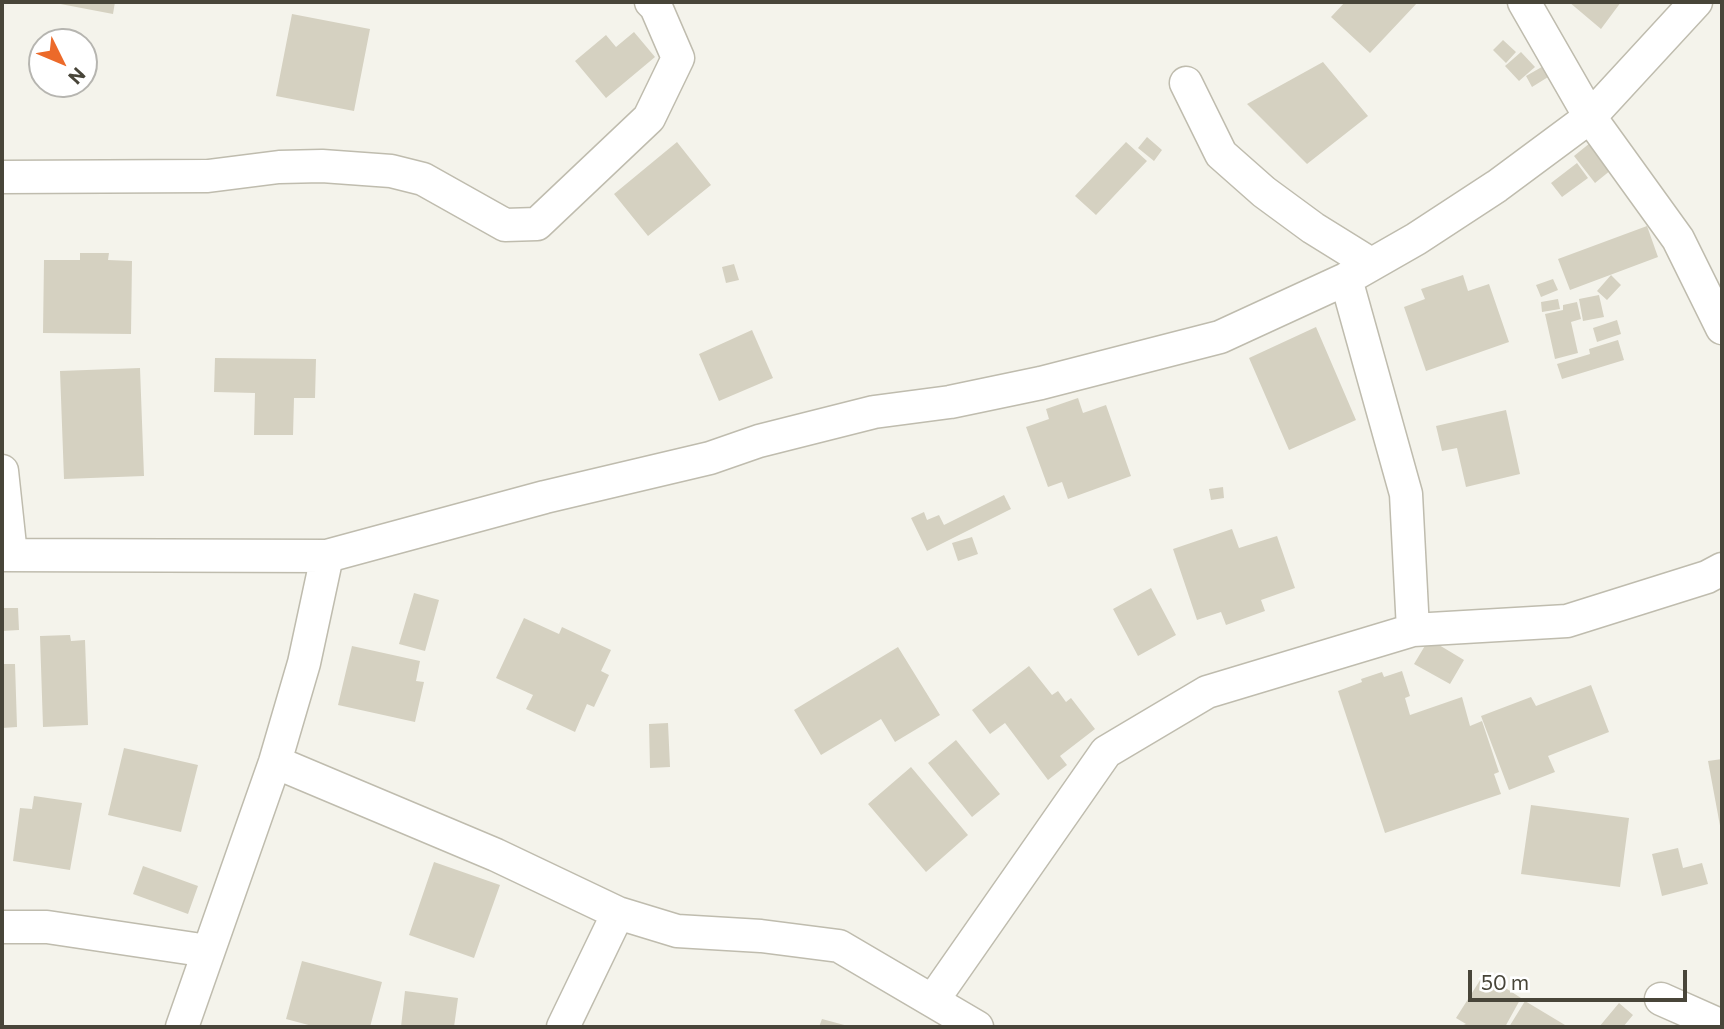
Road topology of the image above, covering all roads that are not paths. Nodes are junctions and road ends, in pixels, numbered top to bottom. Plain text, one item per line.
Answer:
1 (651, 2) edge
2 (1524, 2) edge
3 (1696, 2) edge
4 (1186, 83) dead end
5 (1590, 117) junction
6 (2, 177) edge
7 (1358, 271) junction
8 (1722, 328) edge
9 (2, 471) edge
10 (7, 555) edge
11 (327, 556) junction
12 (1722, 569) edge
13 (1413, 630) junction
14 (275, 762) junction
15 (618, 914) junction
16 (2, 927) edge
17 (208, 951) junction
18 (1661, 999) dead end
19 (933, 1000) junction
20 (1722, 1026) edge
21 (181, 1027) edge
22 (563, 1027) edge
23 (977, 1027) edge

1 - 6 street
2 - 5 street
3 - 5 street
4 - 7 street
5 - 7 street
5 - 8 street
7 - 11 street
7 - 13 street
9 - 10 street
10 - 11 street
11 - 14 street
12 - 13 street
13 - 19 street
14 - 15 street
14 - 17 street
15 - 19 street
15 - 22 street
16 - 17 street
17 - 21 street
18 - 20 street
19 - 23 street

